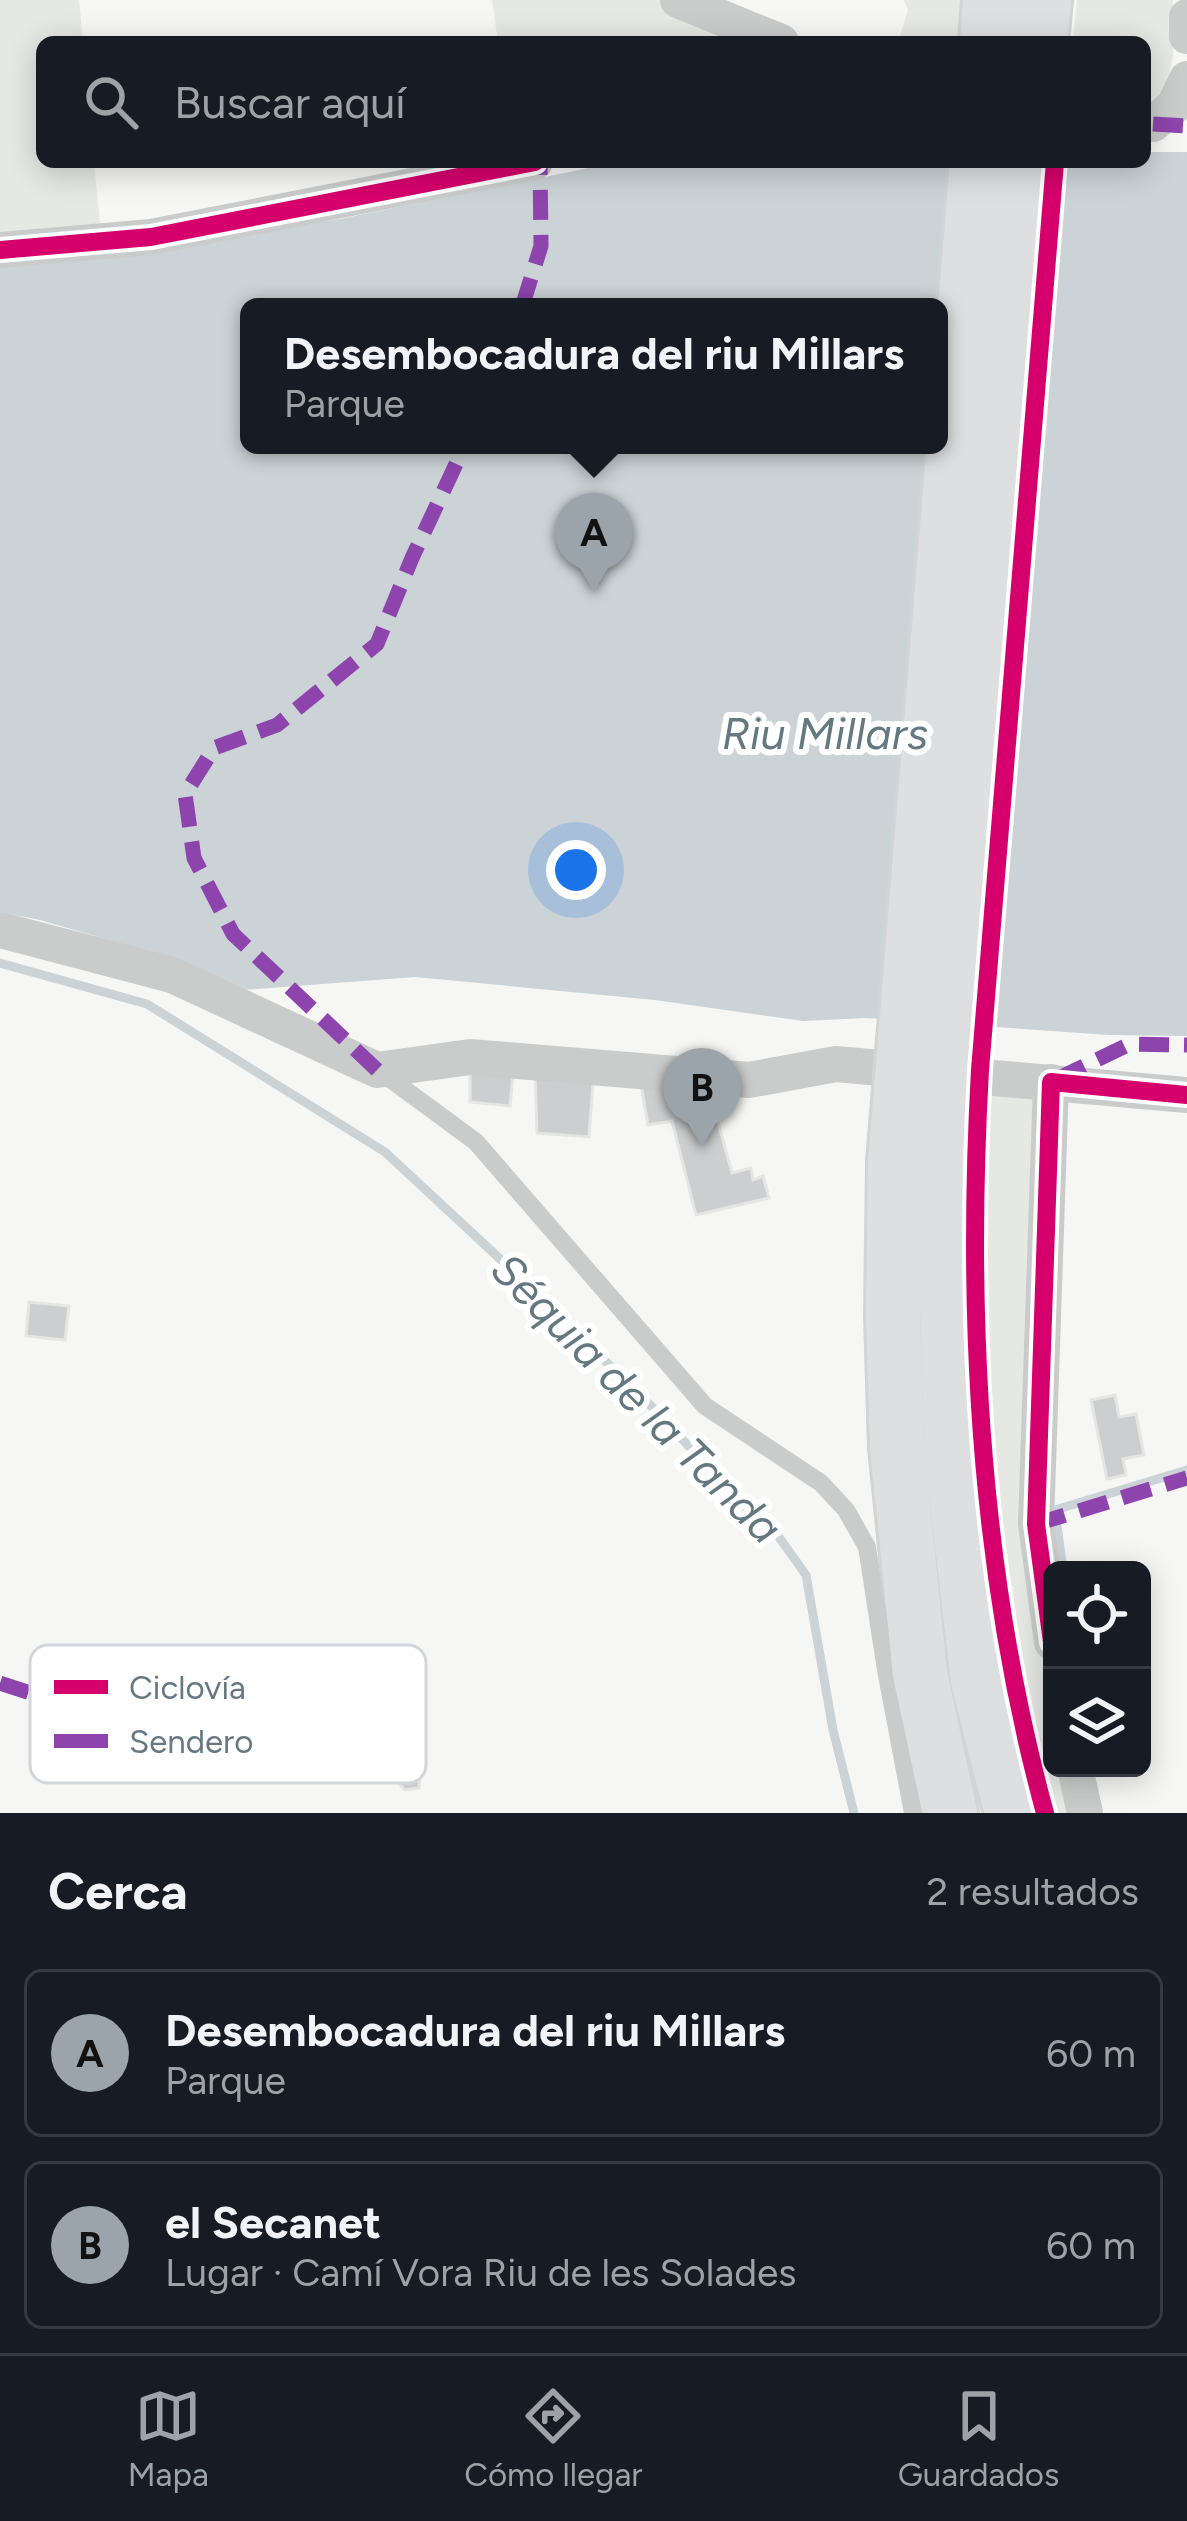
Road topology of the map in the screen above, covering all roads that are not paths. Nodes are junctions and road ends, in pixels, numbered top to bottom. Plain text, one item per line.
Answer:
1 (678, 0) edge
2 (990, 0) edge
3 (1187, 17) edge
4 (766, 36) edge
5 (987, 36) edge
6 (1187, 36) edge
7 (1187, 80) edge
8 (1151, 124) edge
9 (504, 168) edge
10 (977, 168) edge
11 (1029, 168) edge
12 (0, 250) edge
13 (0, 930) edge
14 (377, 1070) junction
15 (1051, 1082) junction
16 (1187, 1095) edge
17 (921, 1164) junction
18 (1043, 1576) edge
19 (1078, 1777) edge
20 (913, 1813) edge
21 (950, 1813) edge
22 (1012, 1813) edge
23 (1085, 1813) edge

1 - 4 street
2 - 5 main road
3 - 6 street
7 - 8 street
9 - 12 street
10 - 17 main road, bridge
11 - 17 main road, bridge
13 - 14 street
14 - 15 street
14 - 20 lane
15 - 16 street
15 - 18 street
17 - 21 main road
17 - 22 main road
19 - 23 street

